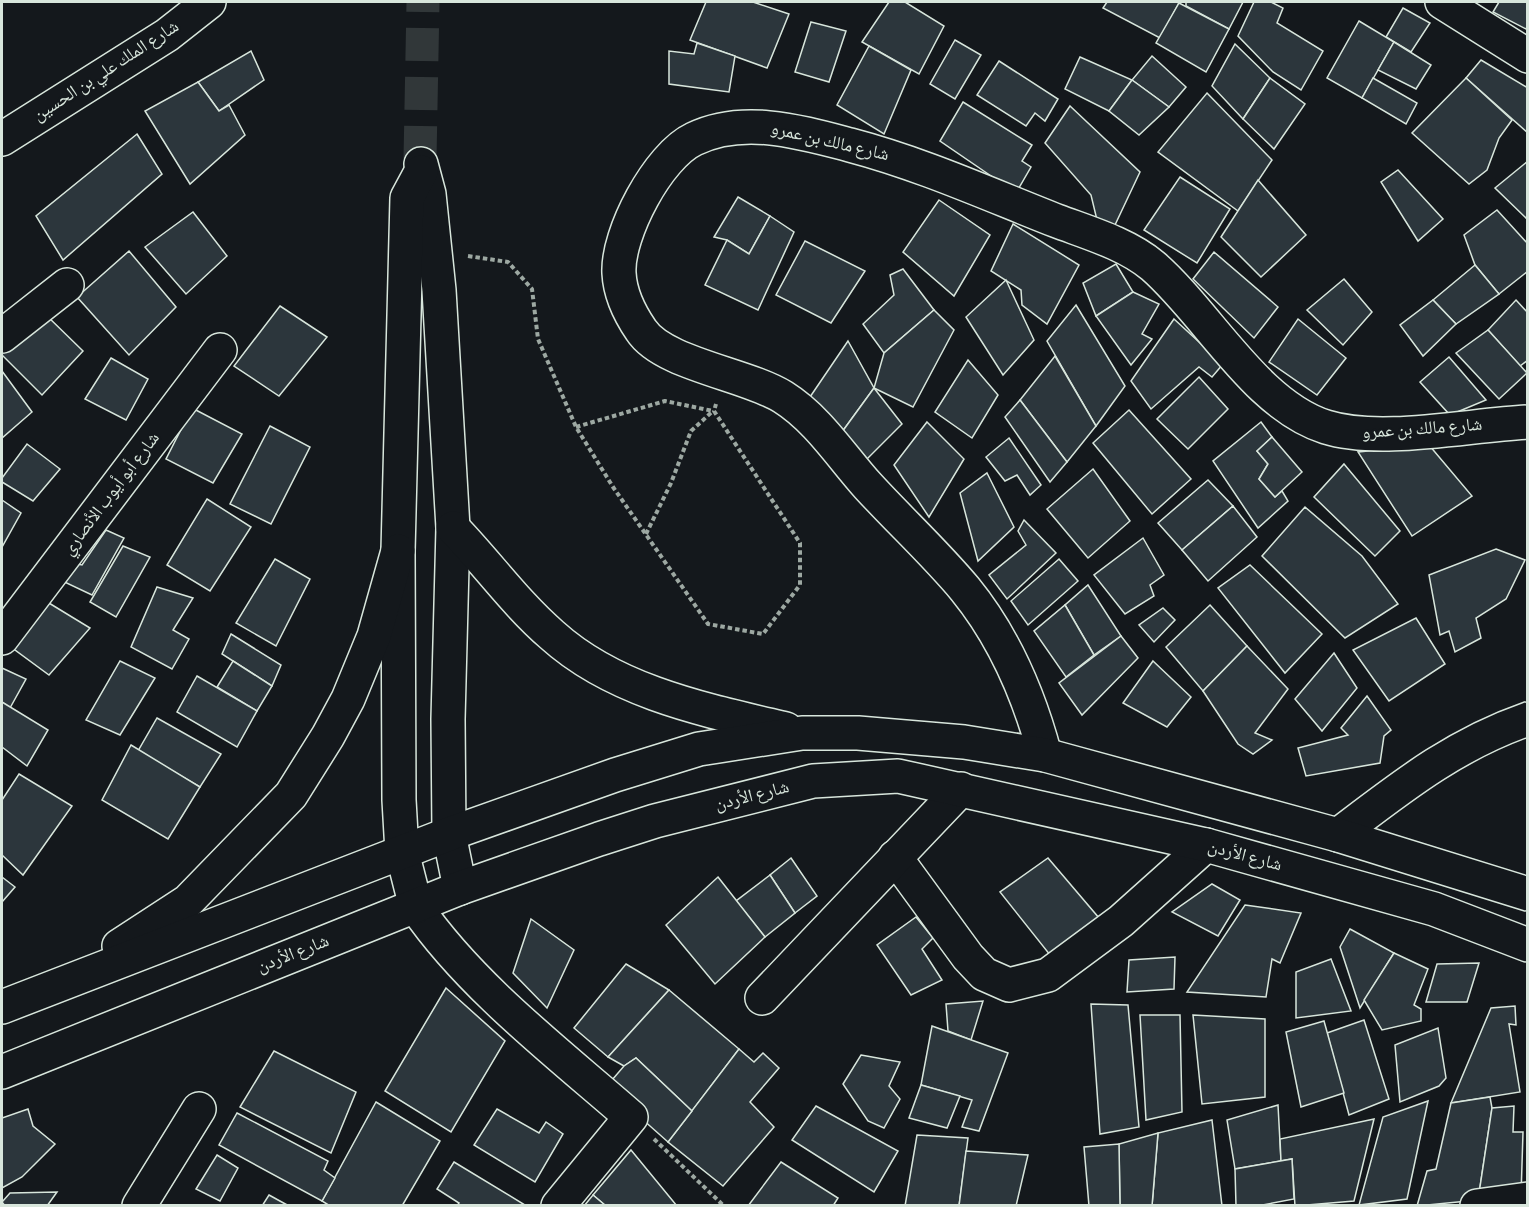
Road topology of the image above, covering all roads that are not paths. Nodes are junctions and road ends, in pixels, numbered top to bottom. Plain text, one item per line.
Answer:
1 (209, 2) edge
2 (1442, 2) edge
3 (1527, 56) edge
4 (2, 139) edge
5 (67, 285) dead end
6 (2, 336) edge
7 (220, 350) dead end
8 (1527, 422) edge
9 (453, 528) junction
10 (398, 550) junction
11 (2, 638) edge
12 (1527, 719) edge
13 (802, 733) junction
14 (1046, 755) junction
15 (961, 789) junction
16 (449, 834) junction
17 (1338, 835) junction
18 (1206, 845) junction
19 (402, 852) junction
20 (895, 857) junction
21 (460, 888) junction
22 (1527, 894) edge
23 (416, 907) junction
24 (1527, 945) edge
25 (61, 983) junction
26 (762, 998) dead end
27 (2, 1007) edge
28 (2, 1072) edge
29 (199, 1109) dead end
30 (1527, 1199) edge
31 (139, 1206) edge
32 (558, 1206) edge
33 (1477, 1206) edge

1 - 4 main road, شارع الملك علي بن الحسين
2 - 3 main road
5 - 6 main road
7 - 11 main road, شارع أبو أيوب الأنصاري
8 - 14 main road, شارع مالك بن عمرو
9 - 10 main road
9 - 13 main road
9 - 16 main road
10 - 19 main road
10 - 25 main road
12 - 17 main road
13 - 14 main road
13 - 16 main road
14 - 17 main road
15 - 18 main road, شارع الأردن
15 - 20 main road
15 - 21 main road, شارع الأردن
16 - 19 main road
16 - 21 main road
17 - 22 main road
18 - 20 main road
18 - 24 main road, شارع الأردن
19 - 23 main road
19 - 25 main road
20 - 26 main road
21 - 23 main road, شارع الأردن
23 - 28 main road, شارع الأردن
23 - 32 main road
25 - 27 main road
29 - 31 main road
30 - 33 main road

